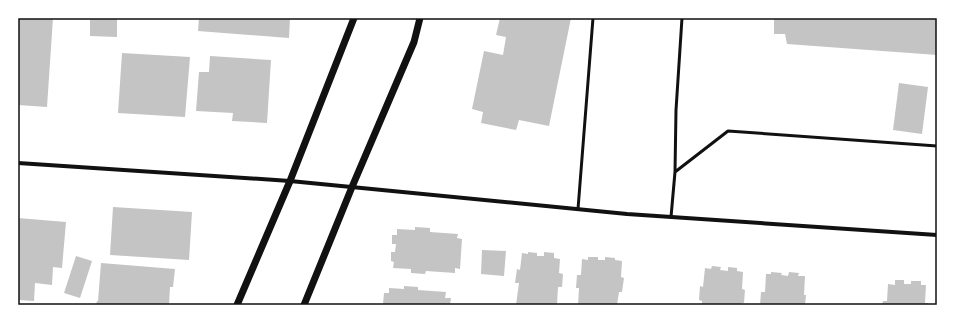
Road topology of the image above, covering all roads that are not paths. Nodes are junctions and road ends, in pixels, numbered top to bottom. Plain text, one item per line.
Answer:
1 (354, 18) edge
2 (420, 18) edge
3 (593, 18) edge
4 (682, 18) edge
5 (937, 146) edge
6 (18, 163) edge
7 (675, 172) junction
8 (290, 181) junction
9 (352, 187) junction
10 (578, 209) junction
11 (671, 217) junction
12 (937, 235) edge
13 (237, 305) edge
14 (304, 305) edge

1 - 8 street
2 - 9 street
3 - 10 lane
4 - 7 lane
5 - 7 lane
6 - 8 street
7 - 11 lane
8 - 9 street
8 - 13 street
9 - 10 street
9 - 14 street
10 - 11 street
11 - 12 street

